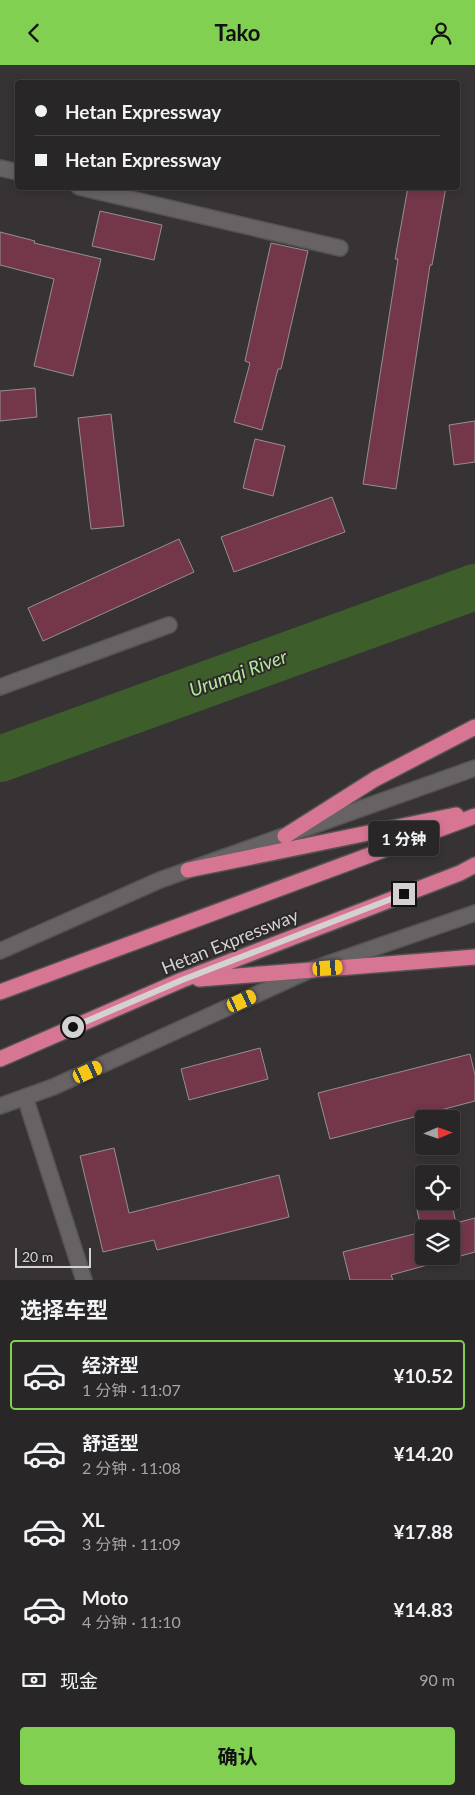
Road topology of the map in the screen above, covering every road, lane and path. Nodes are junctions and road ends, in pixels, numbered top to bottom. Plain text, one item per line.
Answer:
1 (0, 168) edge
2 (15, 172) edge
3 (92, 190) edge
4 (340, 248) dead end
5 (169, 625) dead end
6 (0, 687) edge
7 (475, 727) edge
8 (475, 768) edge
9 (475, 811) edge
10 (475, 816) edge
11 (285, 836) junction
12 (475, 865) edge
13 (188, 870) junction
14 (475, 913) edge
15 (0, 951) edge
16 (475, 957) edge
17 (310, 969) junction
18 (182, 980) junction
19 (0, 992) edge
20 (0, 1059) edge
21 (25, 1097) junction
22 (0, 1106) edge
23 (84, 1280) edge

1 - 2 street
3 - 4 street
5 - 6 street
7 - 11 highway
8 - 11 street
9 - 13 highway
10 - 19 highway, Hetan Expressway
11 - 13 street
12 - 18 highway, Hetan Expressway
13 - 15 street
14 - 17 street
16 - 17 highway
17 - 18 highway
17 - 21 street
18 - 20 highway, Hetan Expressway
21 - 22 street
21 - 23 street

